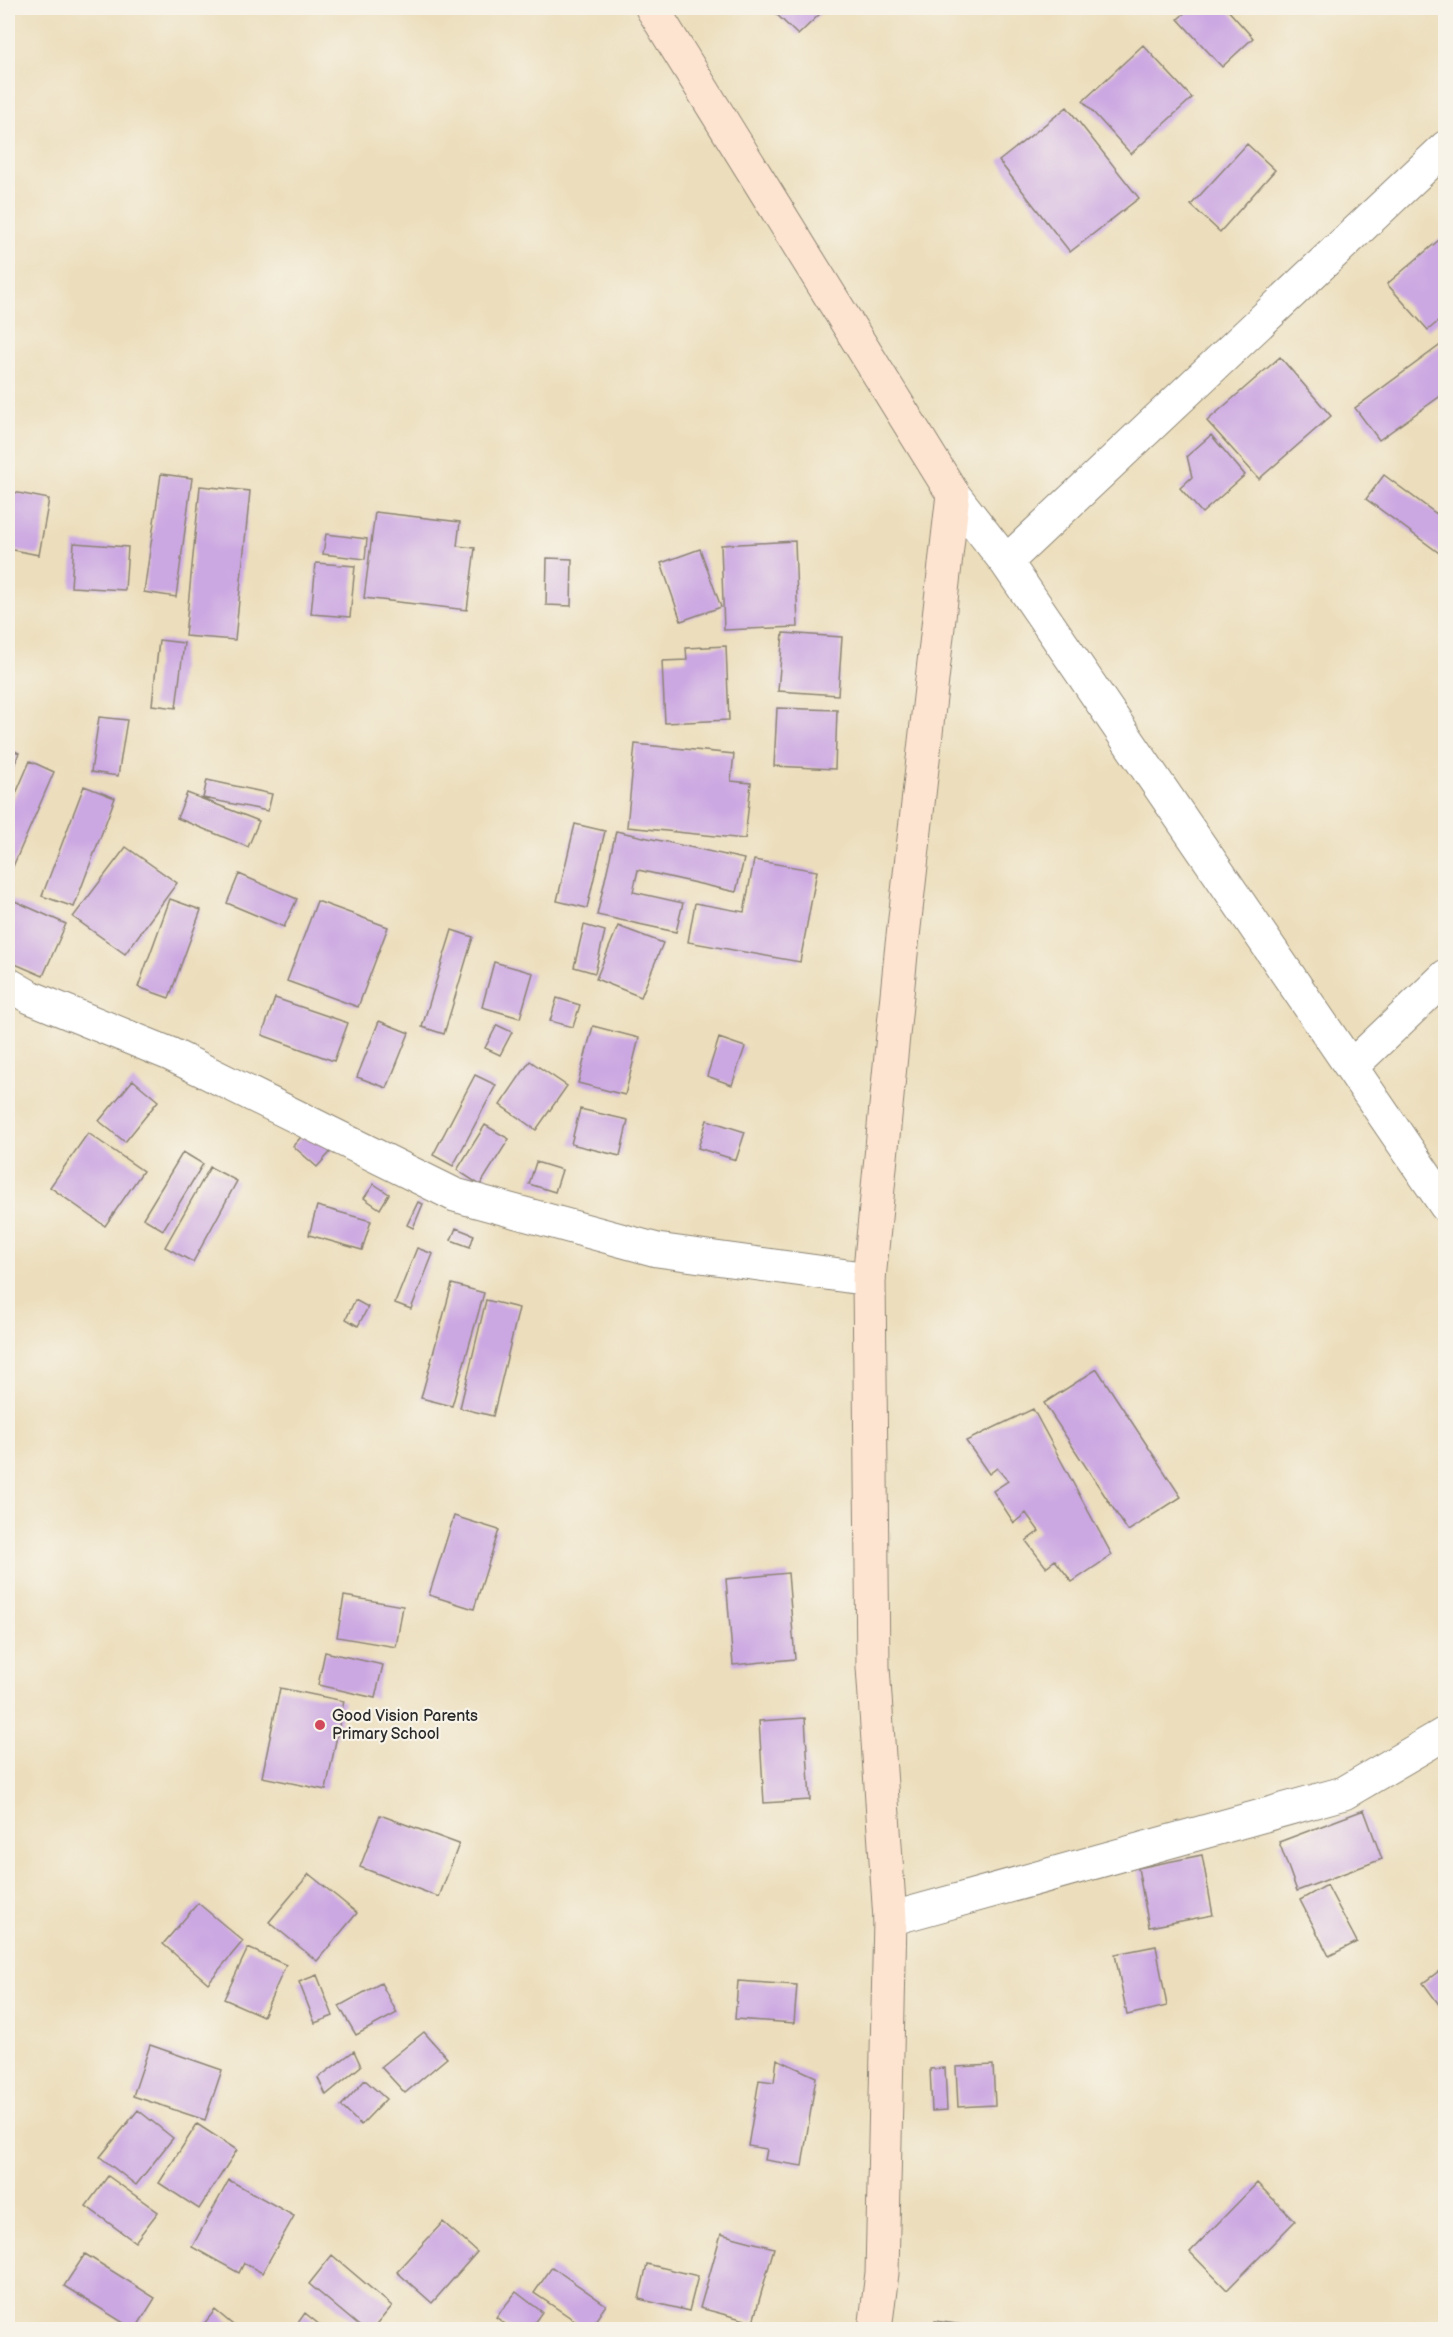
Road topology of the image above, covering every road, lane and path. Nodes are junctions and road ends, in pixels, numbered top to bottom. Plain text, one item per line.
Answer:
1 (652, 8) edge
2 (1446, 147) edge
3 (952, 494) junction
4 (1006, 562) junction
5 (1446, 976) edge
6 (8, 984) edge
7 (1351, 1067) junction
8 (1446, 1206) edge
9 (869, 1279) junction
10 (1446, 1733) edge
11 (890, 1919) junction
12 (875, 2330) edge

1 - 3 street
2 - 4 street
3 - 4 street
3 - 9 street
4 - 7 street
5 - 7 street
6 - 9 street
7 - 8 street
9 - 11 street
10 - 11 street
11 - 12 street

